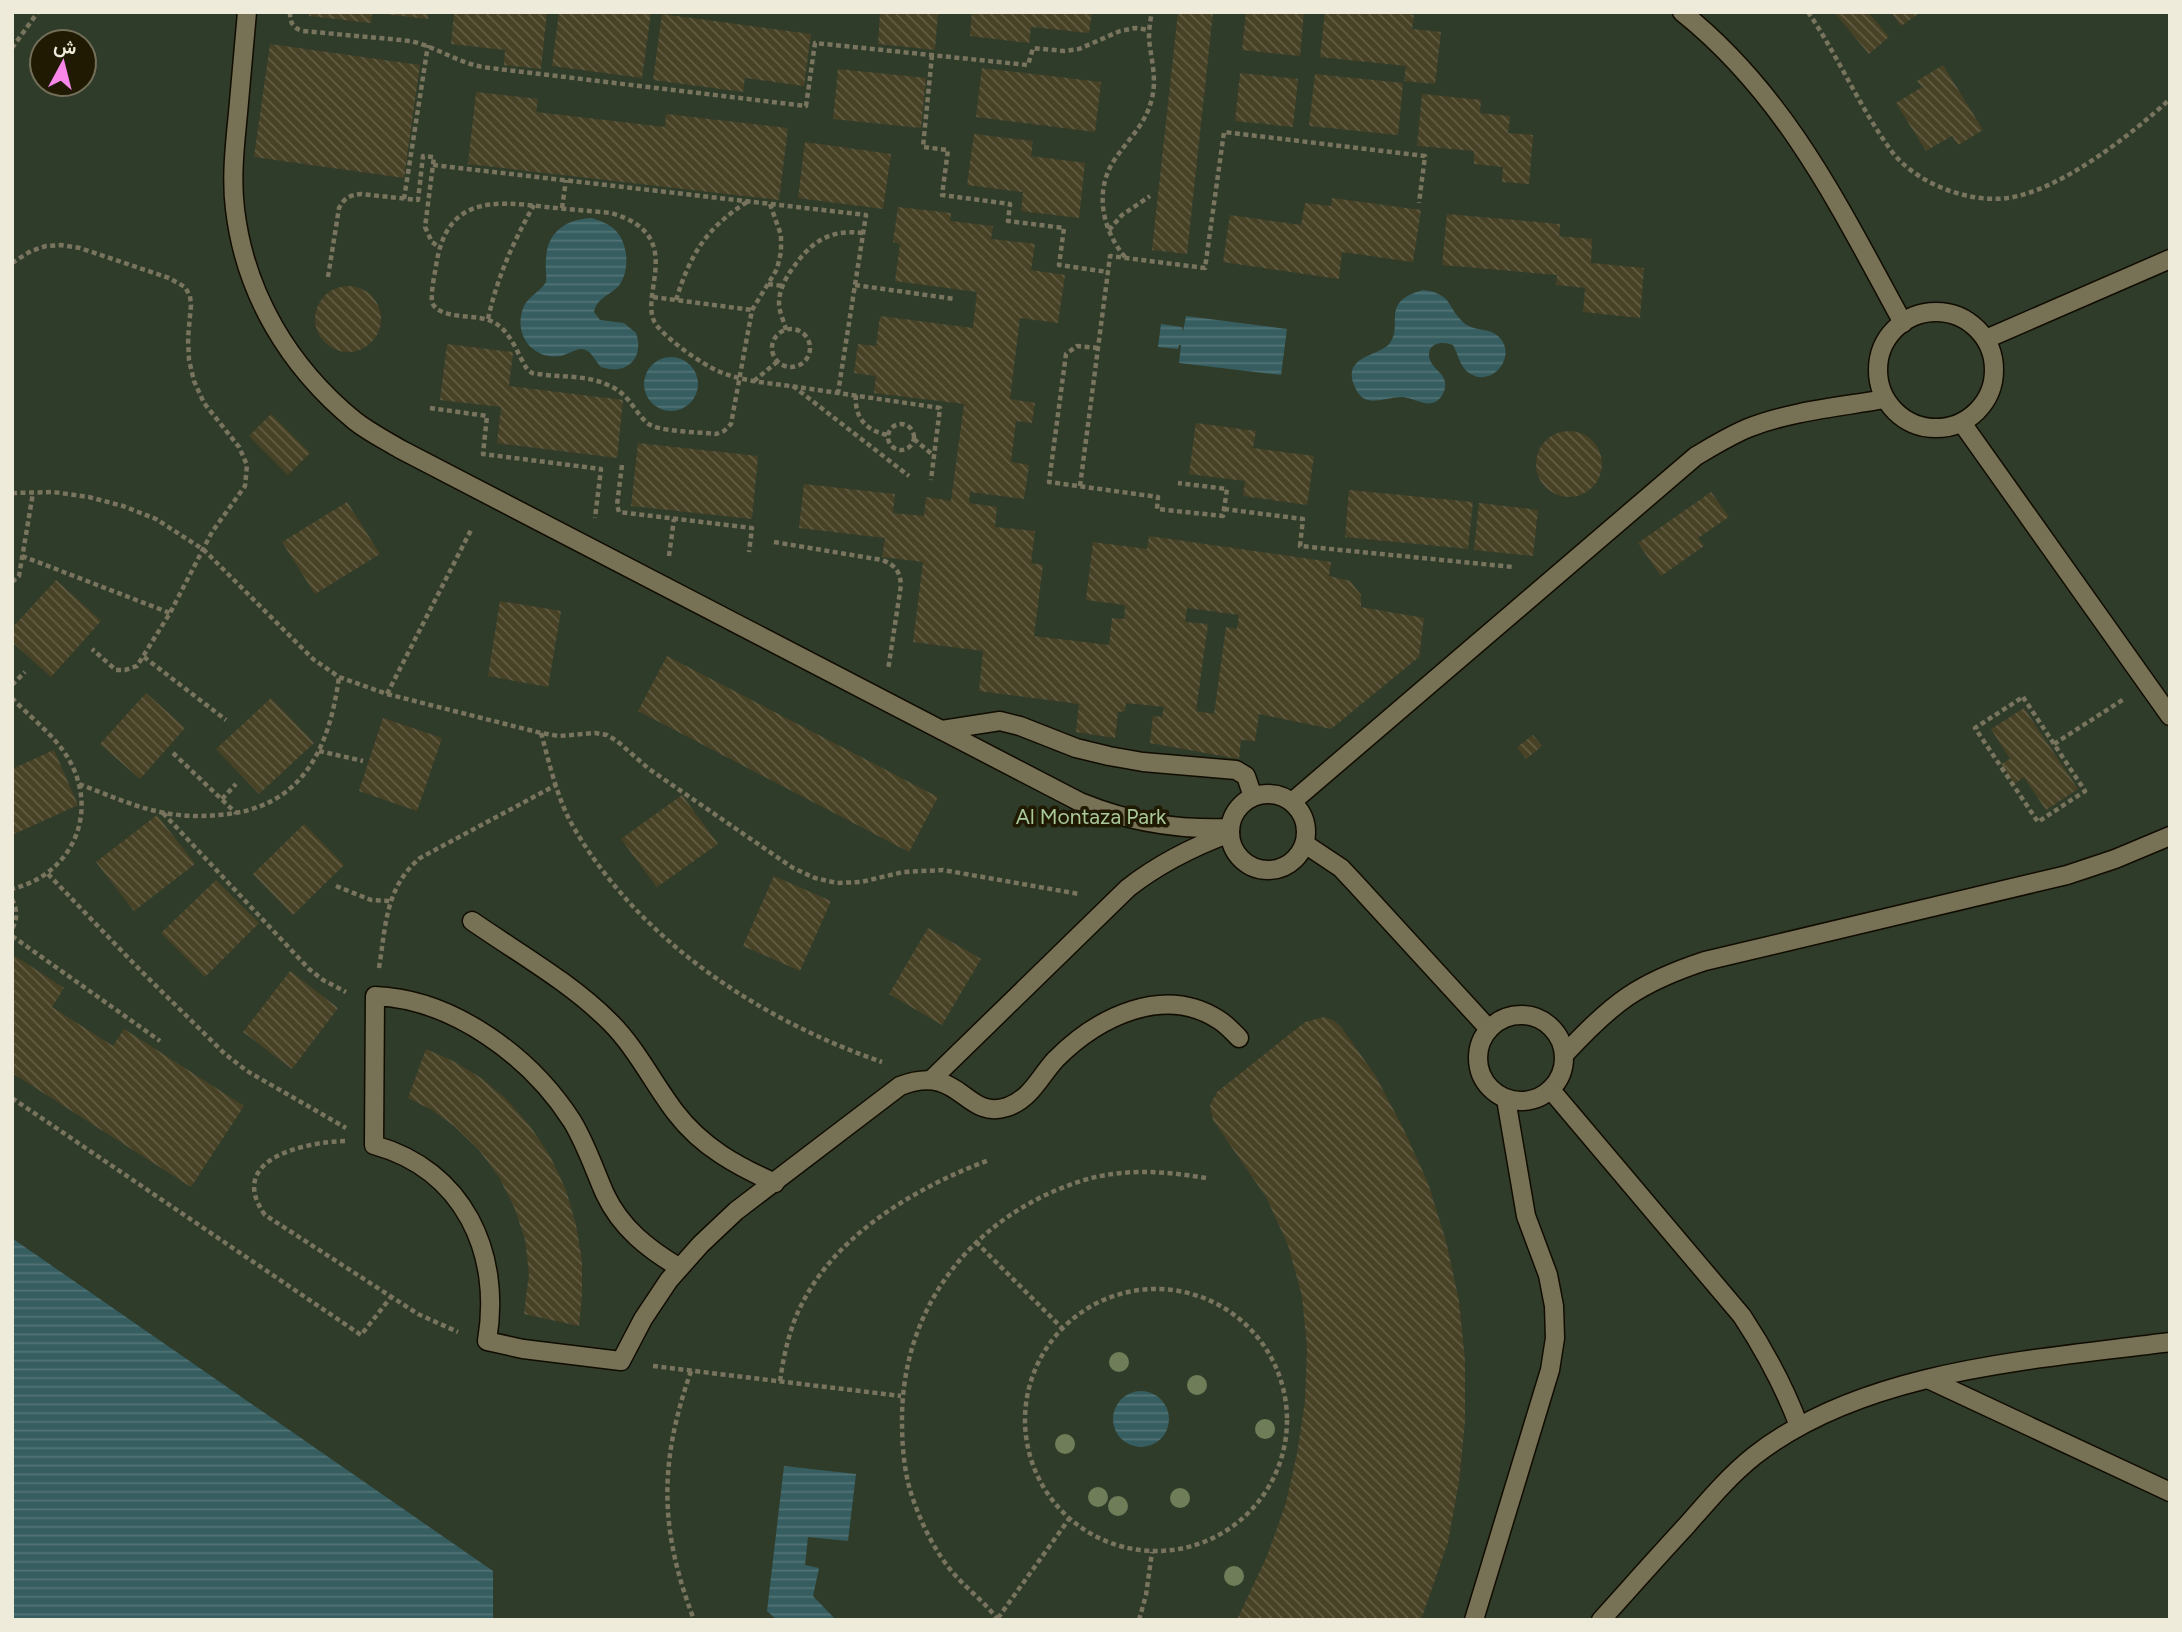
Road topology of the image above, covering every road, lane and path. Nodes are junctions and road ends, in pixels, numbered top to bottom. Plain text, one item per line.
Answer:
1 (38, 12) edge
2 (247, 12) edge
3 (290, 12) edge
4 (1152, 12) edge
5 (1682, 12) edge
6 (1808, 12) edge
7 (1149, 30) junction
8 (428, 45) junction
9 (12, 48) edge
10 (932, 55) junction
11 (2170, 99) edge
12 (433, 164) junction
13 (566, 180) junction
14 (1150, 196) dead end
15 (404, 199) junction
16 (748, 202) junction
17 (1419, 203) dead end
18 (770, 204) junction
19 (534, 205) junction
20 (562, 208) junction
21 (1108, 230) junction
22 (863, 233) junction
23 (439, 247) junction
24 (1126, 258) junction
25 (2170, 259) edge
26 (12, 263) edge
27 (1108, 272) junction
28 (328, 277) dead end
29 (768, 284) junction
30 (855, 285) junction
31 (783, 286) junction
32 (653, 297) junction
33 (955, 299) dead end
34 (676, 300) junction
35 (752, 310) junction
36 (488, 319) junction
37 (1903, 323) junction
38 (786, 330) junction
39 (1986, 339) junction
40 (1098, 348) junction
41 (778, 361) junction
42 (738, 378) junction
43 (754, 381) junction
44 (792, 386) junction
45 (838, 393) junction
46 (856, 395) junction
47 (1885, 399) junction
48 (430, 408) dead end
49 (1962, 423) junction
50 (888, 435) junction
51 (914, 439) junction
52 (934, 455) junction
53 (622, 465) dead end
54 (909, 476) dead end
55 (931, 480) dead end
56 (1178, 483) dead end
57 (1080, 486) junction
58 (12, 493) edge
59 (33, 493) junction
60 (1224, 509) junction
61 (471, 530) dead end
62 (774, 542) dead end
63 (591, 548) junction
64 (204, 550) junction
65 (749, 552) dead end
66 (22, 555) junction
67 (1513, 568) dead end
68 (12, 582) edge
69 (170, 613) junction
70 (92, 649) dead end
71 (144, 657) junction
72 (25, 672) dead end
73 (339, 677) junction
74 (2148, 684) junction
75 (12, 685) edge
76 (387, 694) junction
77 (12, 698) edge
78 (884, 700) junction
79 (2170, 716) edge
80 (226, 720) dead end
81 (942, 730) junction
82 (541, 733) junction
83 (2054, 744) junction
84 (319, 751) junction
85 (173, 753) dead end
86 (363, 761) dead end
87 (79, 784) junction
88 (236, 784) dead end
89 (556, 785) junction
90 (1253, 797) junction
91 (222, 799) junction
92 (1292, 802) junction
93 (163, 813) junction
94 (237, 814) junction
95 (1230, 830) junction
96 (2170, 836) edge
97 (1305, 844) junction
98 (48, 874) junction
99 (336, 886) dead end
100 (12, 889) edge
101 (12, 899) edge
102 (390, 901) junction
103 (1114, 901) junction
104 (472, 921) dead end
105 (12, 929) edge
106 (12, 936) edge
107 (374, 996) junction
108 (1488, 1028) junction
109 (1239, 1038) dead end
110 (160, 1041) dead end
111 (1565, 1054) junction
112 (932, 1079) junction
113 (1551, 1090) junction
114 (12, 1098) edge
115 (1506, 1099) junction
116 (374, 1145) junction
117 (989, 1160) dead end
118 (1206, 1178) dead end
119 (775, 1183) junction
120 (976, 1242) junction
121 (680, 1268) junction
122 (391, 1297) junction
123 (1062, 1328) junction
124 (487, 1341) junction
125 (2170, 1342) edge
126 (621, 1361) junction
127 (691, 1371) junction
128 (1928, 1379) junction
129 (780, 1381) junction
130 (901, 1396) junction
131 (1799, 1426) junction
132 (2170, 1492) edge
133 (1069, 1519) junction
134 (1152, 1552) junction
135 (998, 1619) edge
136 (694, 1620) edge
137 (1139, 1620) edge
138 (1474, 1620) edge
139 (1601, 1620) edge

1 - 9 path
2 - 63 lane
3 - 8 path
4 - 7 path
5 - 37 lane
6 - 11 path
7 - 10 path
7 - 21 path
8 - 10 path
8 - 15 path
10 - 27 path
12 - 13 path
12 - 15 path
12 - 23 path
13 - 16 path
13 - 20 path
14 - 21 path
15 - 28 path
16 - 18 path
16 - 34 path
17 - 24 path
18 - 22 path
18 - 29 path
19 - 20 path
19 - 23 path
19 - 36 path
20 - 32 path
21 - 24 path
22 - 30 path
22 - 31 path
23 - 36 path
24 - 27 path
25 - 39 lane
26 - 64 path
27 - 40 path
29 - 31 path
29 - 35 path
30 - 33 path
30 - 45 path
31 - 38 path
32 - 34 path
32 - 42 path
34 - 35 path
35 - 42 path
36 - 42 path
37 - 39 lane
37 - 47 lane
38 - 41 path
38 - 41 path
39 - 49 lane
40 - 57 path
40 - 57 path
41 - 43 path
42 - 43 path
43 - 44 path
44 - 45 path
44 - 54 path
45 - 46 path
46 - 50 path
46 - 52 path
47 - 49 lane
47 - 92 lane
48 - 63 path
49 - 74 lane
50 - 51 path
50 - 51 path
51 - 52 path
52 - 55 path
53 - 65 path
56 - 60 path
57 - 60 path
58 - 59 path
59 - 64 path
59 - 66 path
60 - 67 path
61 - 76 path
62 - 78 path
63 - 78 lane
64 - 69 path
64 - 73 path
66 - 68 path
66 - 69 path
69 - 71 path
70 - 71 path
71 - 80 path
72 - 75 path
73 - 76 path
73 - 84 path
74 - 79 lane
74 - 83 path
76 - 82 path
77 - 87 path
78 - 81 lane
81 - 90 lane
81 - 95 lane
82 - 89 path
82 - 103 path
83 - 83 path
84 - 86 path
84 - 94 path
85 - 91 path
87 - 93 path
87 - 98 path
88 - 91 path
89 - 102 path
89 - 112 path
90 - 92 lane
90 - 95 lane
91 - 94 path
92 - 97 lane
93 - 94 path
93 - 107 path
95 - 97 lane
95 - 103 lane
96 - 111 lane
97 - 108 lane
98 - 100 path
98 - 116 path
99 - 102 path
101 - 105 path
102 - 107 path
103 - 112 lane
104 - 119 lane
106 - 110 path
107 - 116 lane
107 - 121 lane
108 - 111 lane
108 - 115 lane
109 - 112 lane
111 - 113 lane
112 - 119 lane
113 - 115 lane
113 - 131 lane
114 - 122 path
115 - 138 lane
116 - 122 path
116 - 124 lane
117 - 129 path
118 - 120 path
119 - 121 lane
120 - 123 path
120 - 130 path
121 - 126 lane
122 - 124 path
123 - 133 path
123 - 134 path
124 - 126 lane
125 - 128 lane
126 - 127 path
127 - 129 path
127 - 136 path
128 - 131 lane
128 - 132 lane
129 - 130 path
130 - 135 path
131 - 139 lane
133 - 134 path
133 - 135 path
134 - 137 path

